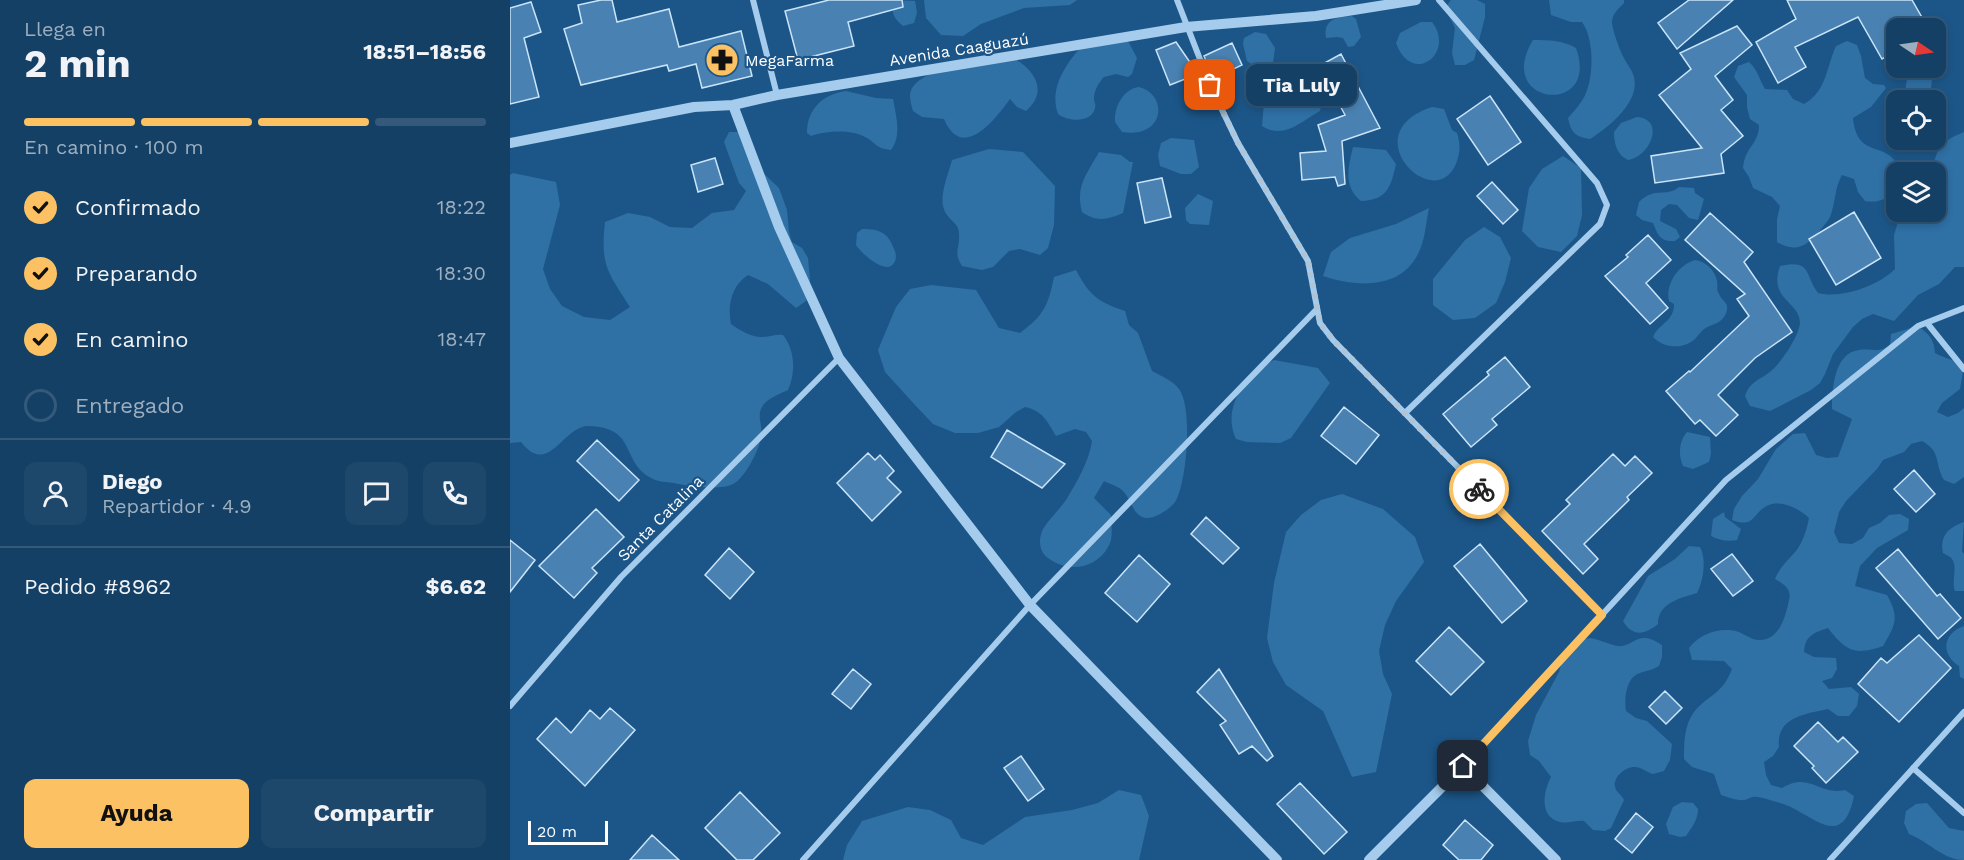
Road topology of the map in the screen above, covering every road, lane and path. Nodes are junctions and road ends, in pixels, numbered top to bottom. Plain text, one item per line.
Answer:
1 (753, 0) edge
2 (1177, 0) edge
3 (1416, 0) edge
4 (1439, 0) edge
5 (1186, 27) junction
6 (777, 95) junction
7 (733, 105) junction
8 (510, 143) edge
9 (1964, 308) edge
10 (1317, 309) junction
11 (1927, 323) junction
12 (838, 358) junction
13 (1964, 369) edge
14 (1405, 413) junction
15 (1030, 605) junction
16 (1602, 615) junction
17 (510, 706) edge
18 (1964, 712) edge
19 (1463, 766) junction
20 (1913, 768) junction
21 (1964, 813) edge
22 (803, 860) edge
23 (1277, 860) edge
24 (1369, 860) edge
25 (1556, 860) edge
26 (1830, 860) edge

1 - 6 street
2 - 5 street
3 - 5 street, Avenida Caaguazú
4 - 14 street
5 - 6 street, Avenida Caaguazú
5 - 10 street
6 - 7 street, Avenida Caaguazú
7 - 8 street, Avenida Caaguazú
7 - 12 street
9 - 11 street
10 - 14 street
10 - 15 street
11 - 13 street
11 - 16 street
12 - 15 street
12 - 17 street, Santa Catalina
14 - 16 street
15 - 22 street
15 - 23 street
16 - 19 street
18 - 20 street
19 - 24 street
19 - 25 street
20 - 21 street
20 - 26 street

